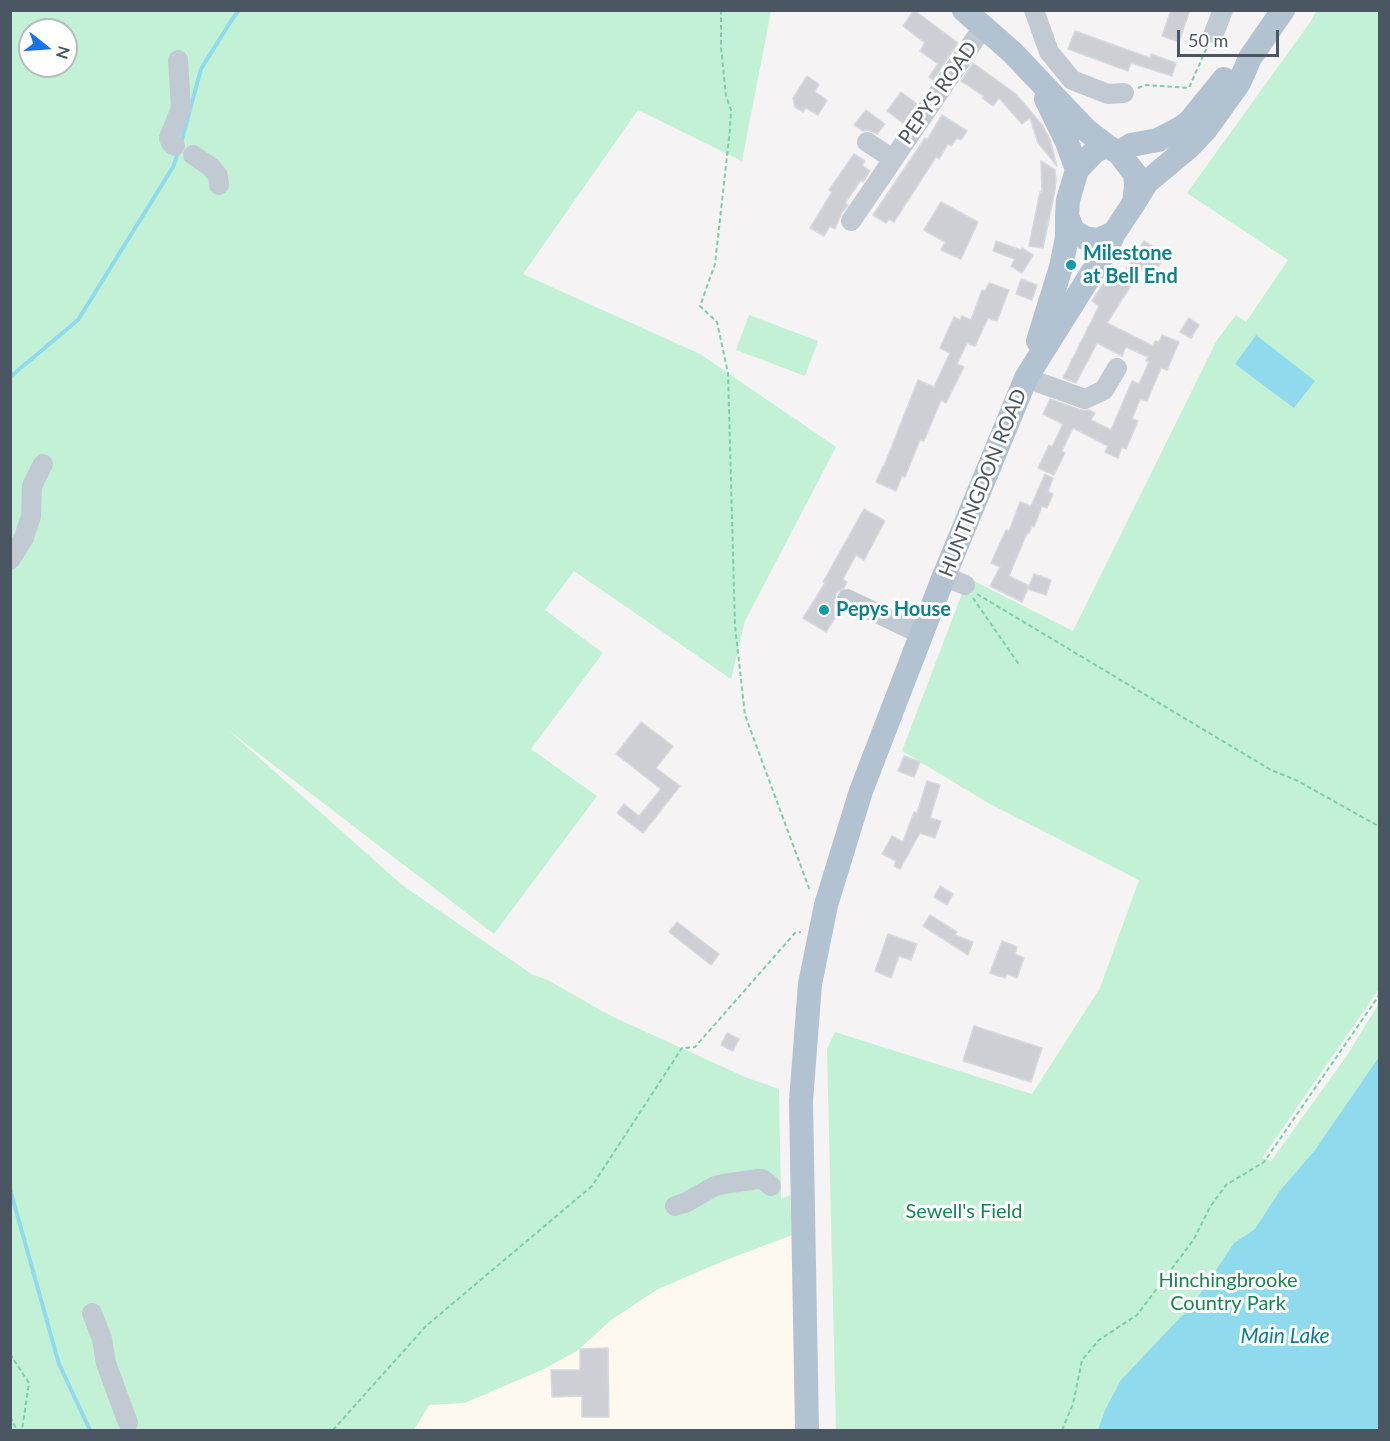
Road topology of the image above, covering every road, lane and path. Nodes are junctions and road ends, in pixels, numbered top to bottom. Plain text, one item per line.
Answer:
1 (722, 10) edge
2 (1034, 10) edge
3 (1223, 10) edge
4 (1283, 10) edge
5 (974, 16) edge
6 (1214, 33) joint
7 (1250, 58) junction
8 (178, 68) dead end
9 (1036, 78) junction
10 (1124, 93) joint
11 (867, 142) dead end
12 (175, 146) dead end
13 (1113, 149) junction
14 (193, 155) dead end
15 (893, 159) junction
16 (1077, 170) junction
17 (219, 185) dead end
18 (1134, 203) junction
19 (1067, 216) junction
20 (851, 221) dead end
21 (1114, 233) junction
22 (1117, 368) dead end
23 (1028, 375) junction
24 (43, 464) dead end
25 (13, 551) edge
26 (959, 584) junction
27 (847, 599) dead end
28 (922, 631) junction
29 (1020, 666) dead end
30 (1380, 827) edge
31 (826, 904) junction
32 (806, 932) dead end
33 (1380, 994) edge
34 (771, 1186) dead end
35 (675, 1206) dead end
36 (92, 1313) dead end
37 (10, 1354) edge
38 (10, 1418) edge
39 (128, 1423) dead end
40 (17, 1431) edge
41 (22, 1431) edge
42 (333, 1431) edge
43 (807, 1431) edge
44 (1062, 1431) edge

1 - 31 path
2 - 10 street
3 - 6 street
4 - 7 main road
5 - 9 main road
5 - 15 street, PEPYS ROAD
6 - 10 path
7 - 13 main road
7 - 18 main road
8 - 12 street
9 - 13 main road
9 - 16 main road
11 - 15 street, PEPYS ROAD
13 - 16 main road
13 - 18 main road
14 - 17 street
15 - 20 street, PEPYS ROAD
16 - 19 main road
18 - 21 main road
19 - 21 main road
19 - 23 main road
21 - 23 main road
22 - 23 street
23 - 26 main road, HUNTINGDON ROAD
24 - 25 street
26 - 28 main road, HUNTINGDON ROAD
26 - 29 path
26 - 30 path
27 - 28 street
28 - 31 main road, HUNTINGDON ROAD
31 - 43 main road, HUNTINGDON ROAD
32 - 42 path
33 - 44 path
34 - 35 street
36 - 39 street
37 - 41 path
38 - 40 path

